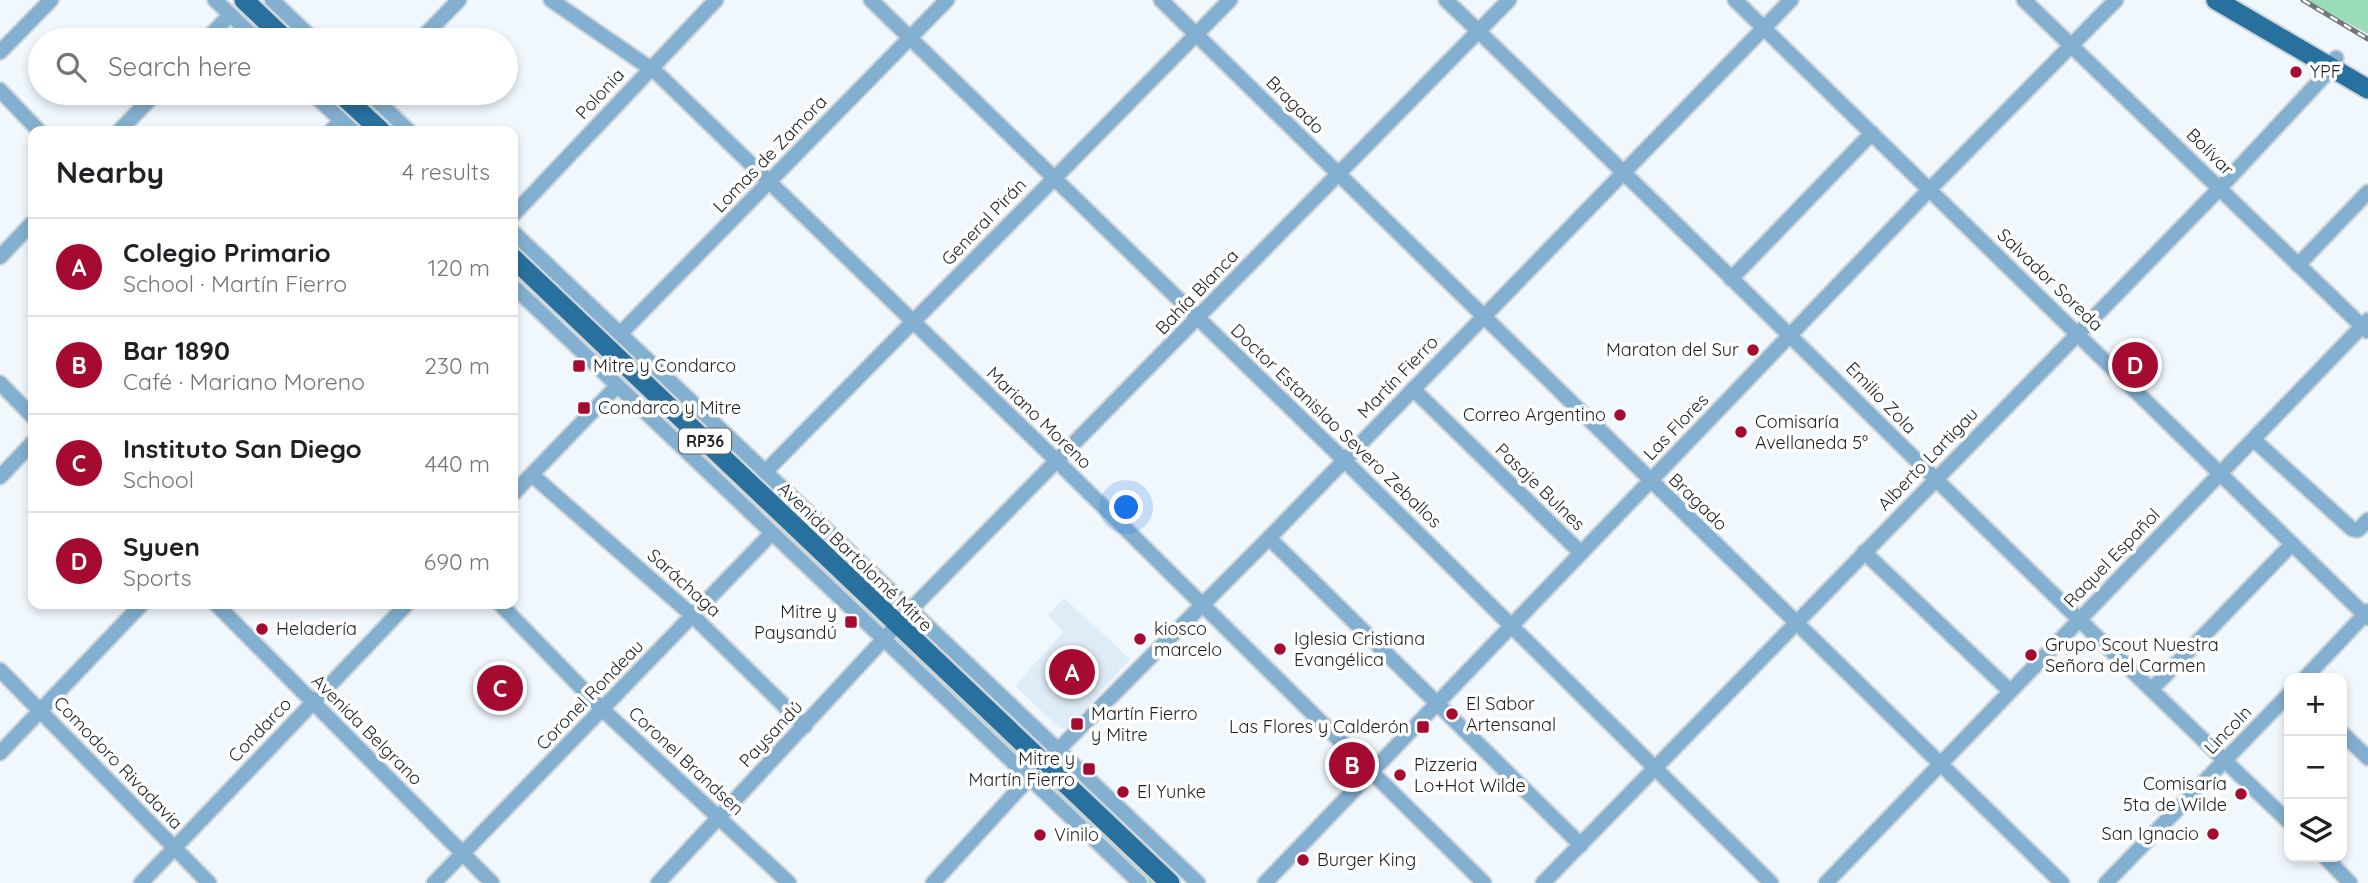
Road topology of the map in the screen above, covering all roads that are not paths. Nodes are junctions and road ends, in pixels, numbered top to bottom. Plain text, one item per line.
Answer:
1 (51, 0) edge
2 (215, 0) edge
3 (244, 0) edge
4 (272, 0) edge
5 (459, 0) edge
6 (551, 0) edge
7 (716, 0) edge
8 (871, 0) edge
9 (947, 0) edge
10 (1161, 0) edge
11 (1230, 0) edge
12 (1446, 0) edge
13 (1509, 0) edge
14 (1735, 0) edge
15 (1791, 0) edge
16 (2024, 0) edge
17 (2116, 0) edge
18 (2216, 0) edge
19 (2240, 0) edge
20 (230, 15) junction
21 (218, 28) edge
22 (244, 28) edge
23 (273, 28) edge
24 (301, 28) edge
25 (432, 28) edge
26 (1764, 28) junction
27 (1478, 31) junction
28 (1197, 35) junction
29 (910, 38) junction
30 (2072, 47) junction
31 (0, 52) edge
32 (2334, 63) junction
33 (651, 69) junction
34 (2368, 77) edge
35 (2368, 89) edge
36 (0, 90) edge
37 (144, 105) edge
38 (325, 105) edge
39 (353, 105) edge
40 (382, 105) edge
41 (341, 120) junction
42 (34, 126) edge
43 (124, 126) edge
44 (336, 126) edge
45 (348, 126) edge
46 (376, 126) edge
47 (404, 126) edge
48 (1872, 133) junction
49 (1624, 173) junction
50 (1338, 175) junction
51 (1052, 179) junction
52 (770, 182) junction
53 (2219, 189) junction
54 (1929, 190) junction
55 (2368, 192) edge
56 (518, 210) edge
57 (28, 227) edge
58 (518, 237) edge
59 (0, 257) edge
60 (518, 263) edge
61 (2298, 265) junction
62 (1731, 279) junction
63 (518, 291) edge
64 (1483, 317) junction
65 (1198, 319) junction
66 (912, 323) junction
67 (2366, 326) edge
68 (2077, 332) junction
69 (620, 334) junction
70 (1792, 336) junction
71 (0, 383) edge
72 (617, 386) junction
73 (1413, 389) junction
74 (28, 412) edge
75 (2254, 440) junction
76 (28, 447) edge
77 (1345, 460) junction
78 (1058, 462) junction
79 (765, 472) junction
80 (2220, 474) junction
81 (532, 475) junction
82 (0, 477) edge
83 (1934, 480) junction
84 (1649, 482) junction
85 (518, 489) edge
86 (2368, 520) edge
87 (772, 534) junction
88 (1269, 538) junction
89 (2292, 544) junction
90 (1864, 552) junction
91 (1581, 553) junction
92 (1200, 604) junction
93 (137, 609) edge
94 (221, 609) edge
95 (402, 609) edge
96 (505, 609) edge
97 (911, 610) junction
98 (2367, 614) edge
99 (693, 616) junction
100 (2079, 619) junction
101 (1796, 623) junction
102 (1511, 627) junction
103 (890, 632) junction
104 (0, 670) edge
105 (2310, 673) edge
106 (2152, 689) junction
107 (2010, 691) junction
108 (2284, 699) edge
109 (313, 703) junction
110 (1436, 704) junction
111 (603, 710) junction
112 (41, 711) junction
113 (805, 726) junction
114 (2345, 736) edge
115 (1059, 751) junction
116 (0, 753) edge
117 (2368, 758) edge
118 (2225, 760) junction
119 (1044, 765) junction
120 (1939, 765) junction
121 (1655, 768) junction
122 (1372, 771) junction
123 (1029, 779) junction
124 (2284, 817) edge
125 (719, 819) junction
126 (1581, 845) junction
127 (174, 848) junction
128 (462, 853) junction
129 (2330, 862) edge
130 (141, 883) edge
131 (209, 883) edge
132 (434, 883) edge
133 (492, 883) edge
134 (657, 883) edge
135 (789, 883) edge
136 (933, 883) edge
137 (1140, 883) edge
138 (1170, 883) edge
139 (1198, 883) edge
140 (1265, 883) edge
141 (1484, 883) edge
142 (1543, 883) edge
143 (1771, 883) edge
144 (1826, 883) edge
145 (2062, 883) edge
146 (2106, 883) edge
147 (2350, 883) edge

1 - 31 street
2 - 20 street
3 - 23 main road
4 - 24 street
5 - 25 street
6 - 33 street, Mariano Moreno
7 - 33 street, Polonia
8 - 29 street, Doctor Estanislao Severo Zeballos
9 - 29 street, Lomas de Zamora
10 - 28 street, Bragado
11 - 28 street, General Pirán
12 - 27 street, Emilio Zola
13 - 27 street, Bahía Blanca
14 - 26 street, Salvador Soreda
15 - 26 street, Martín Fierro
16 - 30 street, Bolívar
17 - 30 street, Las Flores
18 - 32 main road
19 - 32 main road
20 - 21 street
20 - 22 street
26 - 48 street, Salvador Soreda
26 - 49 street, Martín Fierro
27 - 49 street, Emilio Zola
27 - 50 street, Bahía Blanca
28 - 50 street, Bragado
28 - 51 street, General Pirán
29 - 51 street, Doctor Estanislao Severo Zeballos
29 - 52 street, Lomas de Zamora
30 - 53 street, Bolívar
30 - 54 street, Las Flores
32 - 34 main road
32 - 35 main road
32 - 53 street, Alberto Lartigau
33 - 52 street, Mariano Moreno
33 - 56 street, Polonia
36 - 42 street
37 - 43 street
38 - 41 street
39 - 46 main road
40 - 47 street
41 - 44 street
41 - 45 street
48 - 54 street, Salvador Soreda
48 - 62 street
49 - 62 street, Emilio Zola
49 - 64 street, Martín Fierro
50 - 64 street, Bragado
50 - 65 street, Bahía Blanca
51 - 65 street, Doctor Estanislao Severo Zeballos
51 - 66 street, General Pirán
52 - 66 street, Mariano Moreno
52 - 69 street, Lomas de Zamora
53 - 61 street, Bolívar
53 - 68 street, Alberto Lartigau
54 - 68 street, Salvador Soreda
54 - 70 street, Las Flores
55 - 61 street
57 - 59 street
58 - 69 street, Avenida Bartolomé Mitre
60 - 103 main road, Avenida Bartolomé Mitre / RP36
61 - 67 street, Bolívar
62 - 70 street, Emilio Zola
63 - 72 street, Avenida Bartolomé Mitre
64 - 73 street, Martín Fierro
64 - 84 street, Bragado
65 - 77 street, Doctor Estanislao Severo Zeballos
65 - 78 street, Bahía Blanca
66 - 78 street, Mariano Moreno
66 - 79 street, General Pirán
67 - 75 street, Raquel Español
68 - 80 street, Salvador Soreda
68 - 83 street, Alberto Lartigau
69 - 79 street, Avenida Bartolomé Mitre
70 - 83 street, Emilio Zola
70 - 84 street, Las Flores
71 - 74 street
72 - 81 street
72 - 87 street, Avenida Bartolomé Mitre
73 - 77 street, Martín Fierro
73 - 91 street, Pasaje Bulnes
75 - 80 street, Raquel Español
75 - 86 street
76 - 82 street
77 - 88 street, Martín Fierro
77 - 102 street, Doctor Estanislao Severo Zeballos
78 - 92 street, Mariano Moreno
78 - 97 street, Bahía Blanca
79 - 97 street, Avenida Bartolomé Mitre
80 - 89 street, Salvador Soreda
80 - 100 street, Raquel Español
81 - 85 street
81 - 99 street, Saráchaga
83 - 90 street, Alberto Lartigau
83 - 100 street, Emilio Zola
84 - 91 street, Las Flores
84 - 101 street, Bragado
87 - 99 street, Coronel Rondeau
87 - 103 street, Avenida Bartolomé Mitre
88 - 92 street, Martín Fierro
88 - 110 street
89 - 98 street, Salvador Soreda
89 - 106 street
90 - 101 street, Alberto Lartigau
90 - 107 street
91 - 102 street, Las Flores
92 - 115 street, Martín Fierro
92 - 122 street, Mariano Moreno
93 - 112 street
94 - 109 street, Avenida Belgrano
95 - 109 street, Condarco
96 - 111 street, Coronel Brandsen
97 - 103 street, Paysandú
97 - 115 street, Avenida Bartolomé Mitre
98 - 105 street
99 - 111 street, Coronel Rondeau
99 - 113 street, Saráchaga
100 - 106 street, Emilio Zola
100 - 107 street, Raquel Español
101 - 120 street, Bragado
101 - 121 street, Alberto Lartigau
102 - 110 street, Las Flores
102 - 121 street, Doctor Estanislao Severo Zeballos
103 - 113 street, Paysandú
103 - 119 main road, Avenida Bartolomé Mitre / RP36
103 - 123 street, Avenida Bartolomé Mitre
104 - 112 street, Comodoro Rivadavia
106 - 118 street, Emilio Zola
107 - 120 street, Raquel Español
108 - 118 street, Lincoln
109 - 127 street, Condarco
109 - 128 street, Avenida Belgrano
110 - 122 street, Las Flores
110 - 126 street
111 - 125 street, Coronel Brandsen
111 - 128 street, Coronel Rondeau
112 - 116 street
112 - 127 street, Comodoro Rivadavia
113 - 125 street, Paysandú
114 - 117 street
115 - 119 street, Martín Fierro
115 - 139 street, Avenida Bartolomé Mitre
118 - 124 street, Emilio Zola
118 - 146 street, Lincoln
119 - 123 street, Martín Fierro
119 - 138 main road, Avenida Bartolomé Mitre / RP36
120 - 144 street, Raquel Español
120 - 145 street, Bragado
121 - 126 street, Alberto Lartigau
121 - 143 street, Doctor Estanislao Severo Zeballos
122 - 140 street, Las Flores
122 - 141 street, Mariano Moreno
123 - 136 street, Martín Fierro
123 - 137 street, Avenida Bartolomé Mitre
125 - 134 street, Paysandú
125 - 135 street, Coronel Brandsen
126 - 142 street, Alberto Lartigau
127 - 130 street, Condarco
127 - 131 street, Comodoro Rivadavia
128 - 132 street, Coronel Rondeau
128 - 133 street, Avenida Belgrano
129 - 147 street

